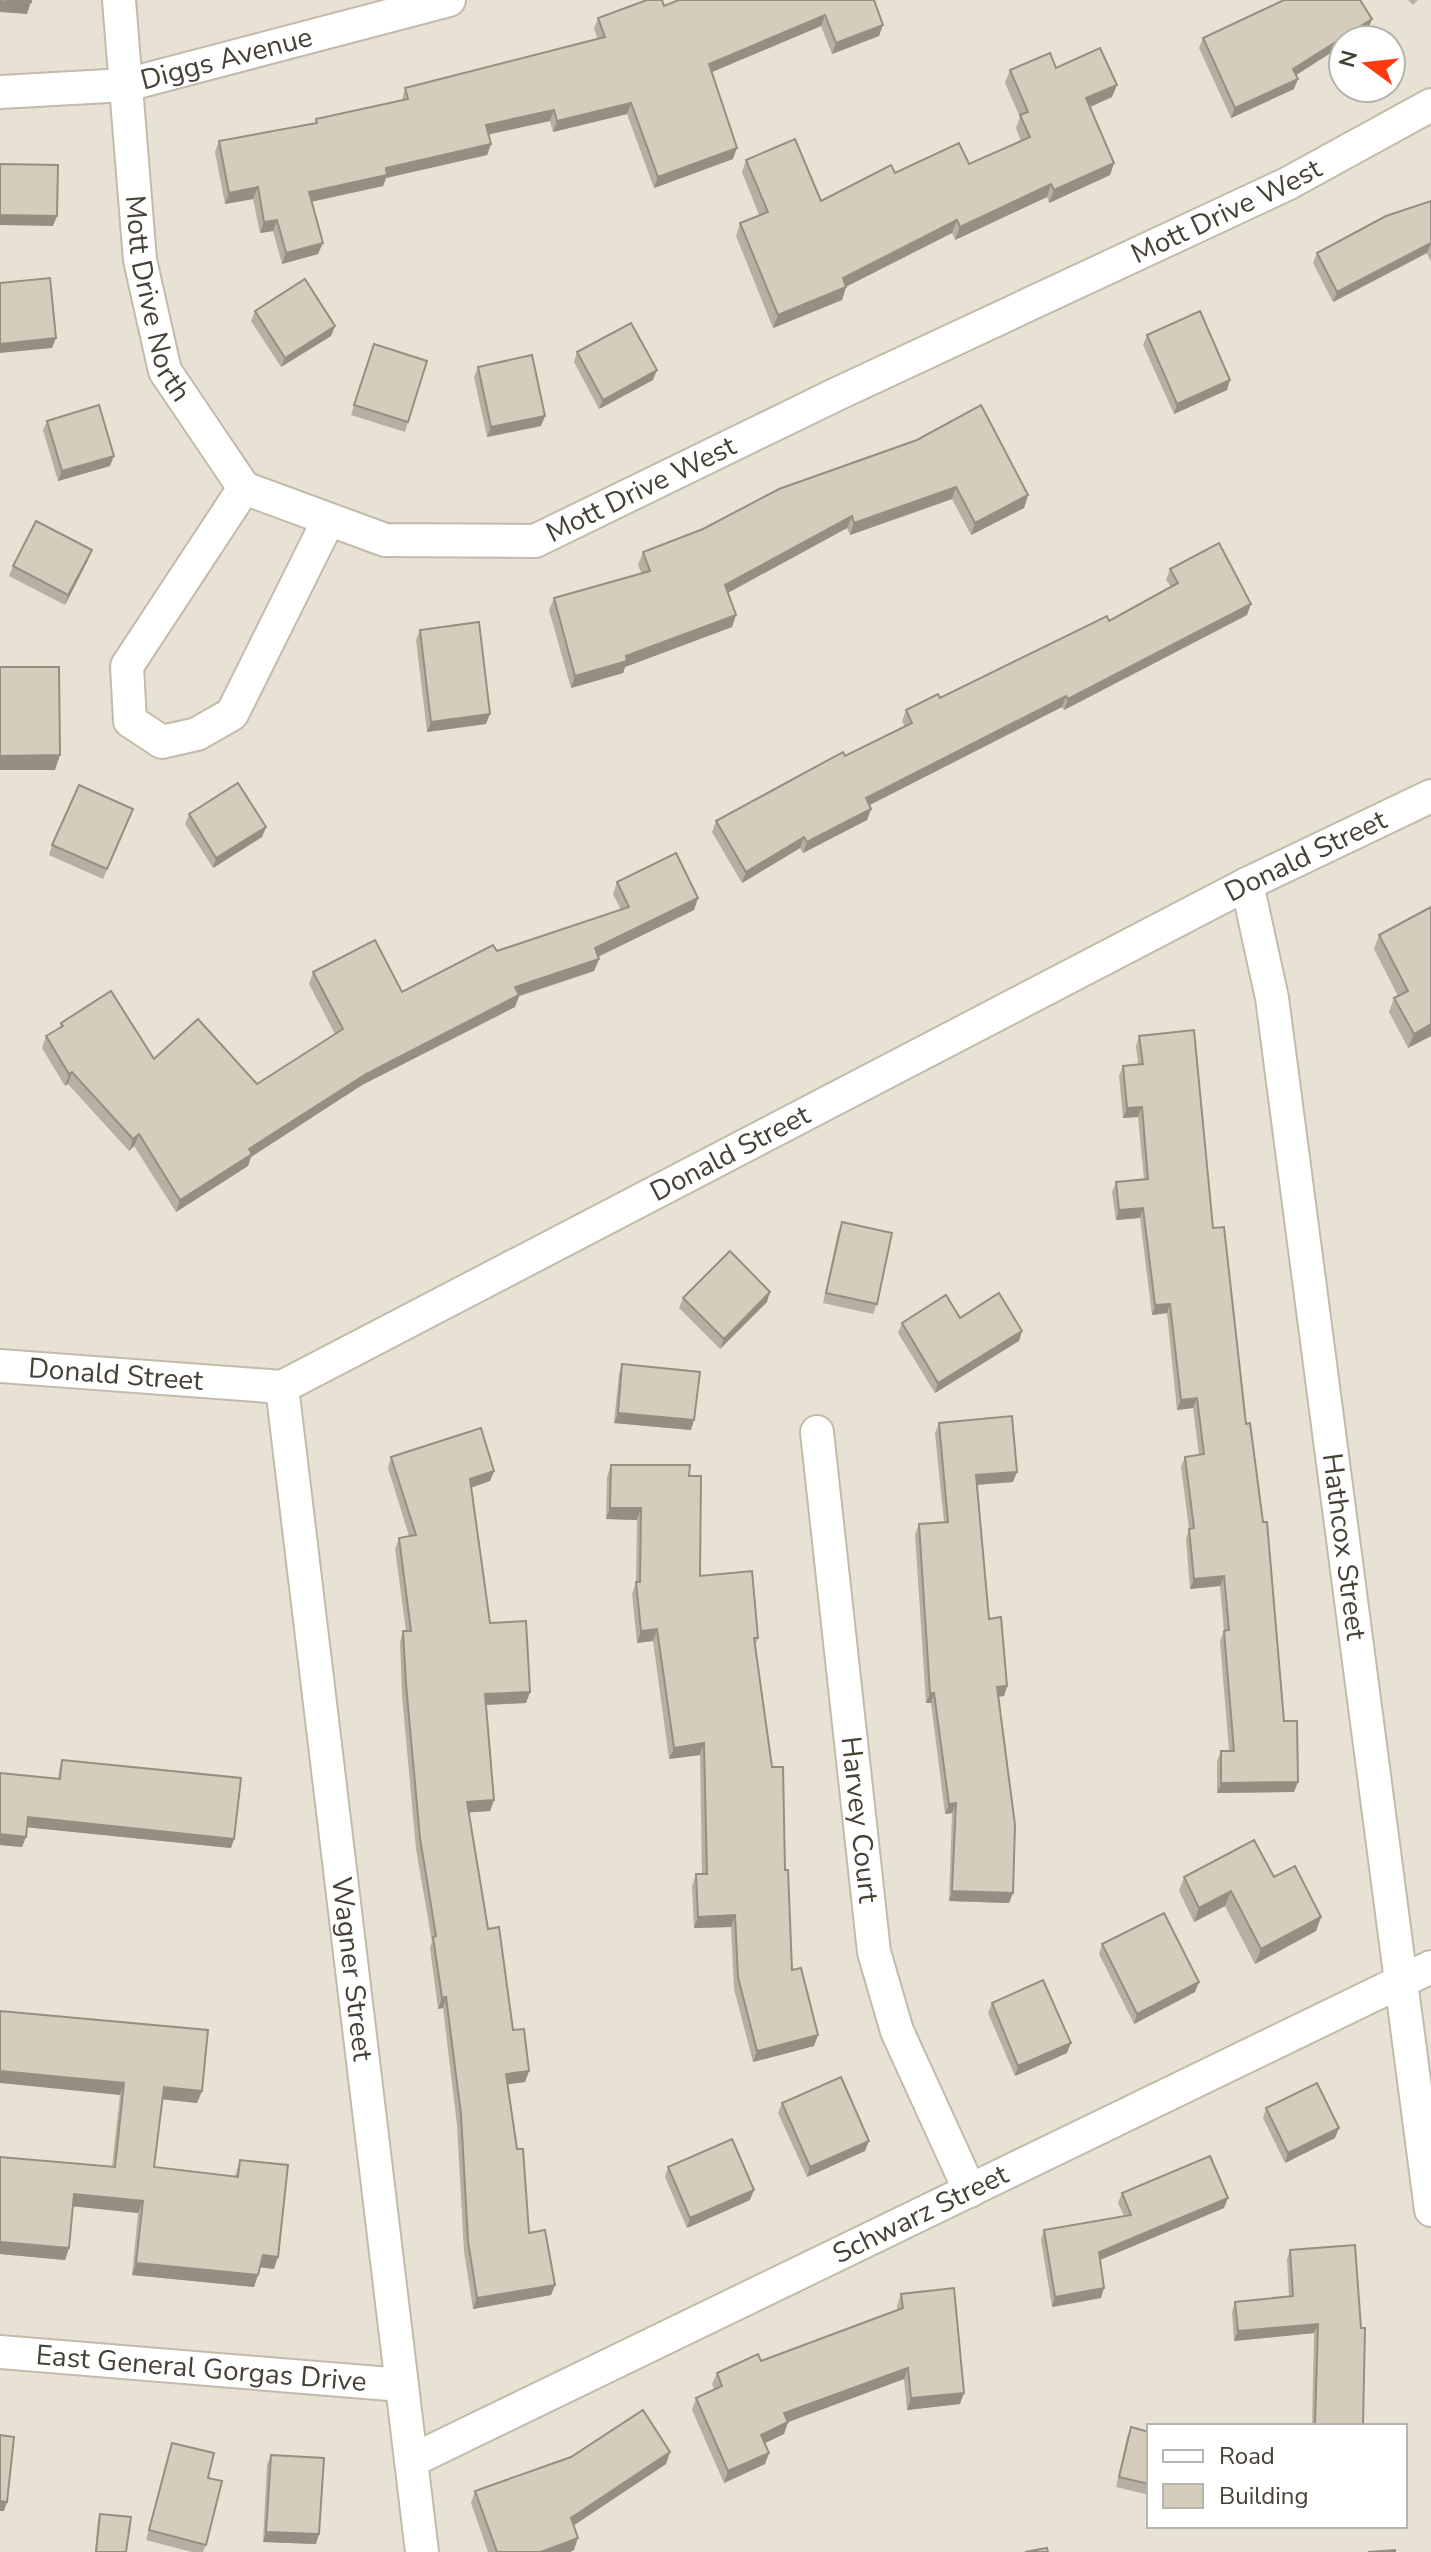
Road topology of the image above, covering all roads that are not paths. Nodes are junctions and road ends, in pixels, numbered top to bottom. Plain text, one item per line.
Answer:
1 (119, 0) edge
2 (449, 0) edge
3 (126, 85) junction
4 (0, 92) edge
5 (1431, 105) edge
6 (244, 488) junction
7 (328, 521) junction
8 (1431, 796) edge
9 (1247, 884) junction
10 (0, 1366) edge
11 (282, 1387) junction
12 (817, 1432) dead end
13 (1417, 1974) edge
14 (970, 2191) junction
15 (1431, 2210) edge
16 (0, 2352) edge
17 (402, 2385) junction
18 (411, 2461) junction
19 (422, 2552) edge

1 - 3 street, Mott Drive North
2 - 3 street, Diggs Avenue
3 - 4 street, Diggs Avenue
3 - 6 street, Mott Drive North
5 - 7 street, Mott Drive West
6 - 7 street
6 - 7 street
8 - 9 street, Donald Street
9 - 11 street, Donald Street
9 - 13 street, Hathcox Street
10 - 11 street, Donald Street
11 - 17 street, Wagner Street
12 - 14 street, Harvey Court
13 - 14 street, Schwarz Street
13 - 15 street, Hathcox Street
14 - 18 street, Schwarz Street
16 - 17 street, East General Gorgas Drive
17 - 18 street, Wagner Street
18 - 19 street, Wagner Street

